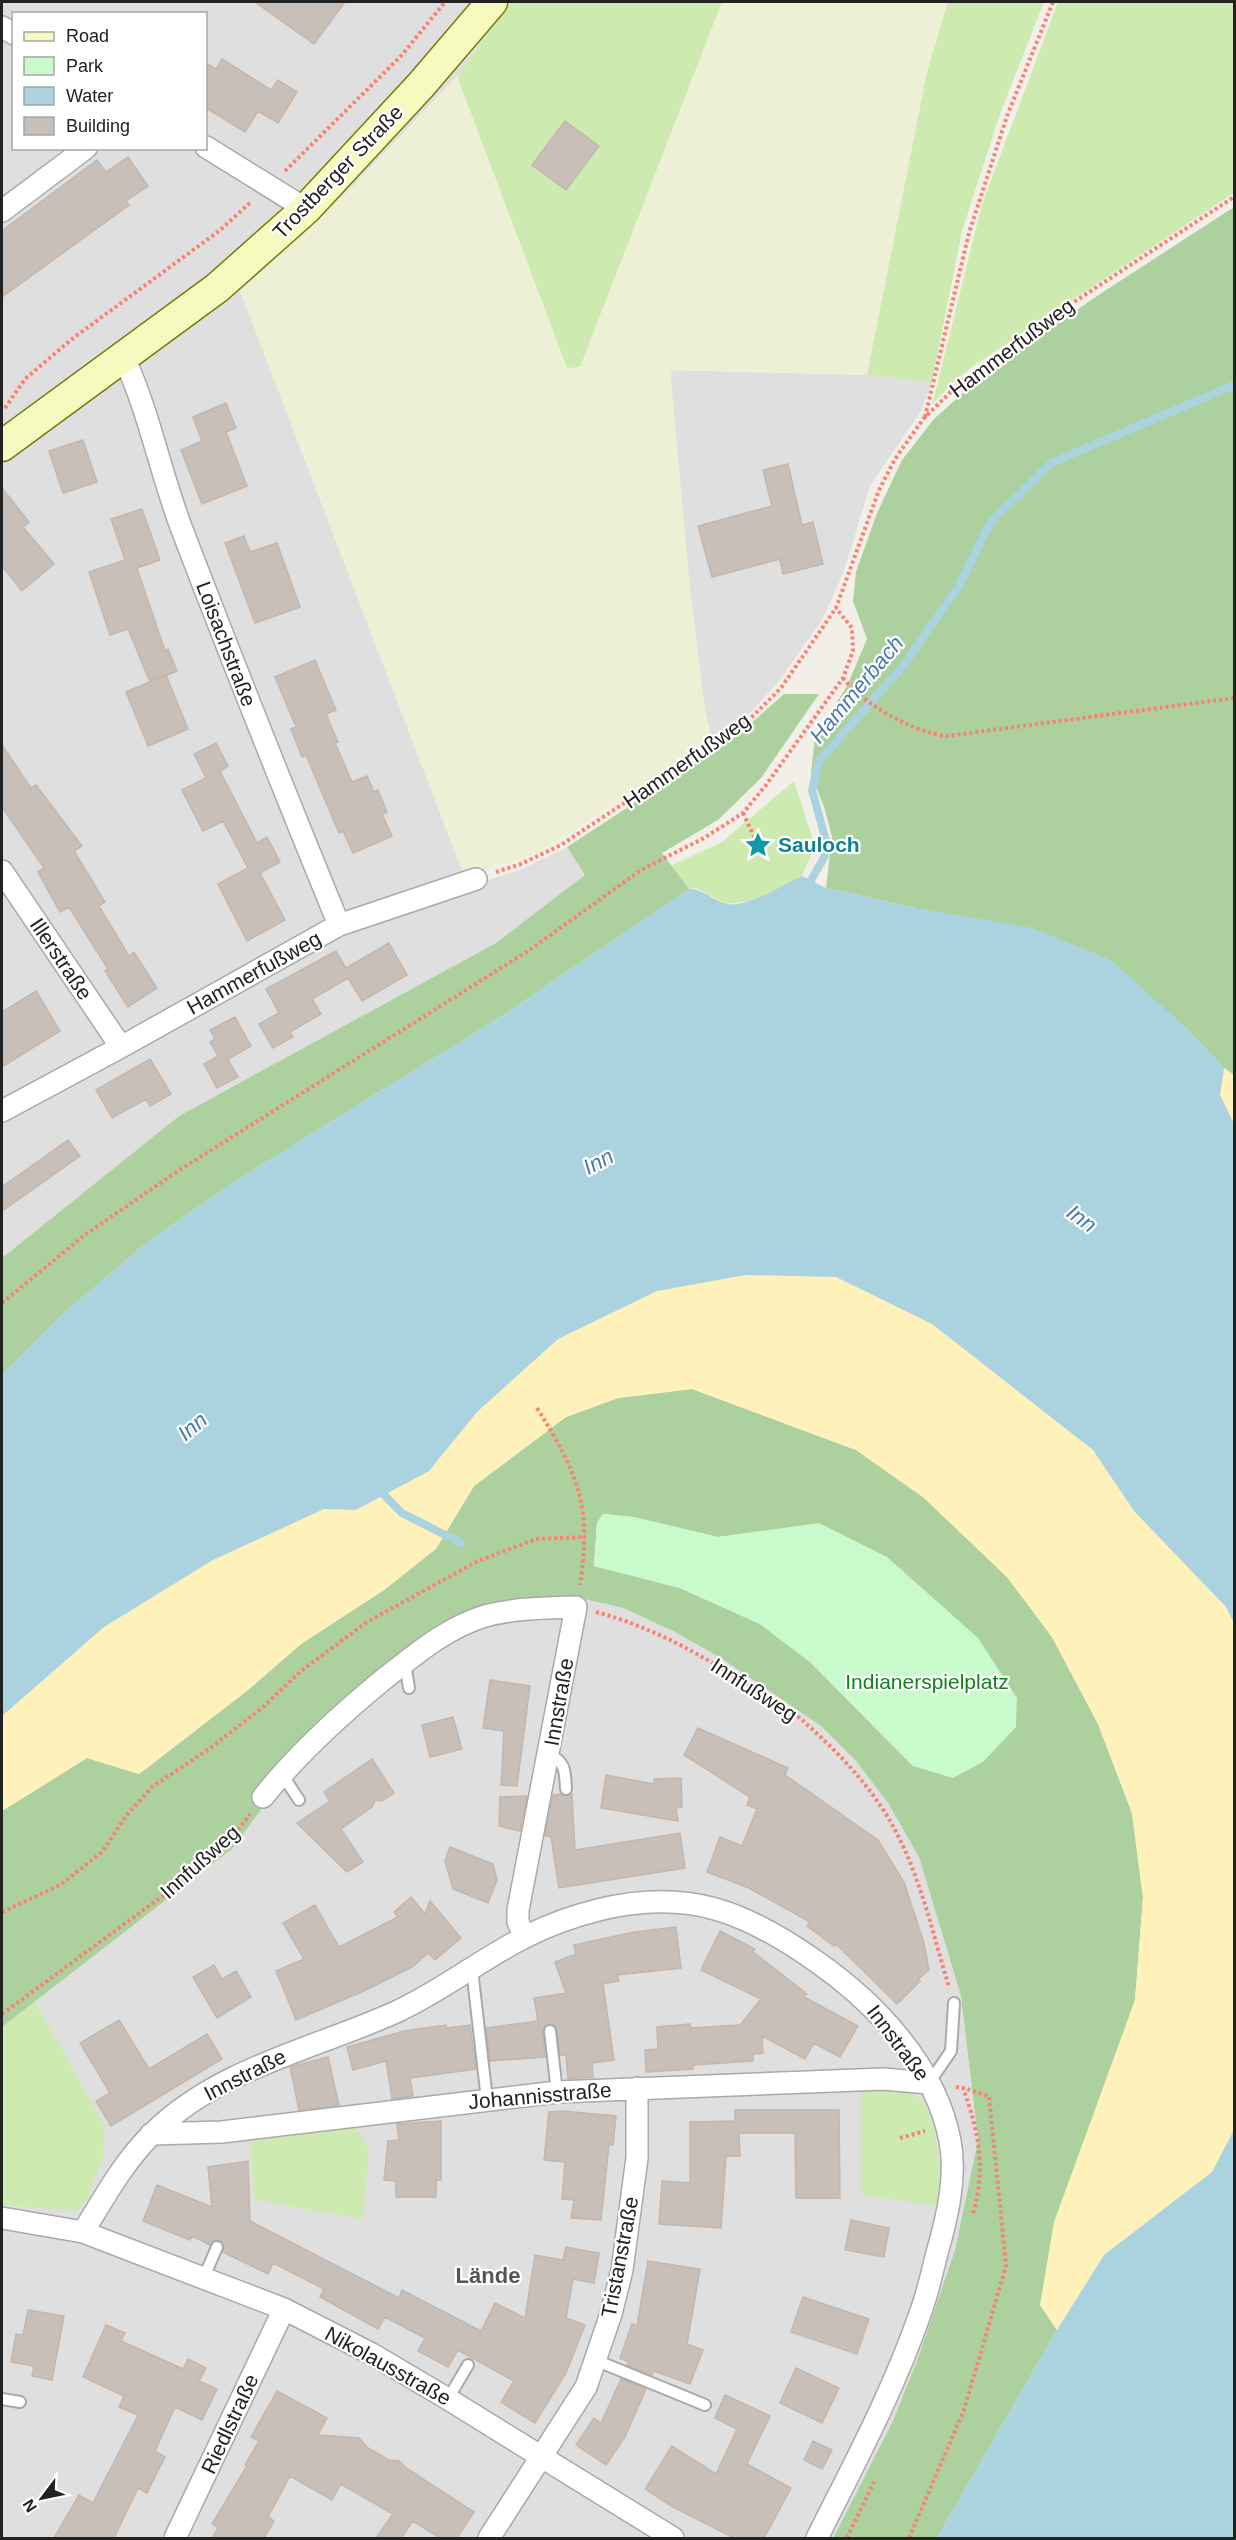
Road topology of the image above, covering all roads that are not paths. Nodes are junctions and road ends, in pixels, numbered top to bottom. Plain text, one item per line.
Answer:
1 (492, 2) edge
2 (207, 148) edge
3 (83, 150) edge
4 (306, 209) junction
5 (2, 211) edge
6 (167, 325) junction
7 (124, 358) junction
8 (2, 438) edge
9 (2, 446) edge
10 (2, 871) edge
11 (476, 879) road end
12 (339, 926) junction
13 (121, 1047) junction
14 (2, 1111) edge
15 (405, 1662) junction
16 (409, 1688) dead end
17 (549, 1755) junction
18 (282, 1774) junction
19 (566, 1789) dead end
20 (263, 1797) road end
21 (299, 1800) dead end
22 (525, 1937) junction
23 (472, 1969) junction
24 (954, 2003) road end
25 (550, 2031) dead end
26 (929, 2083) junction
27 (637, 2088) junction
28 (557, 2092) junction
29 (487, 2100) junction
30 (151, 2134) junction
31 (2, 2218) edge
32 (83, 2232) junction
33 (217, 2247) dead end
34 (204, 2277) junction
35 (284, 2309) junction
36 (595, 2360) junction
37 (468, 2364) dead end
38 (2, 2399) edge
39 (448, 2399) junction
40 (20, 2402) dead end
41 (705, 2405) dead end
42 (542, 2456) junction
43 (175, 2538) edge
44 (489, 2538) edge
45 (673, 2538) edge
46 (817, 2538) edge

1 - 4 main road, Trostberger Straße
2 - 4 street
3 - 5 street
4 - 6 main road, Trostberger Straße
6 - 7 main road, Trostberger Straße
6 - 8 main road, Trostberger Straße
7 - 9 main road, Trostberger Straße
7 - 12 street, Loisachstraße
10 - 13 street, Illerstraße
11 - 12 street, Hammerfußweg
12 - 13 street, Hammerfußweg
13 - 14 street, Hammerfußweg
15 - 16 lane
15 - 17 street, Innstraße
15 - 18 street
17 - 19 lane
17 - 22 street, Innstraße
18 - 20 street
18 - 21 lane
22 - 23 street, Innstraße
22 - 26 street, Innstraße
23 - 29 lane
23 - 30 street, Innstraße
24 - 26 lane
25 - 28 lane
26 - 27 street, Johannisstraße
26 - 46 street, Innstraße
27 - 28 street, Johannisstraße
27 - 36 street, Tristanstraße
28 - 29 street, Johannisstraße
29 - 30 street, Johannisstraße
30 - 32 street, Innstraße
31 - 32 street
32 - 34 street, Nikolausstraße
33 - 34 lane
34 - 35 street, Nikolausstraße
35 - 39 street, Nikolausstraße
35 - 43 street, Riedlstraße
36 - 41 lane
36 - 42 street, Tristanstraße
37 - 39 lane
38 - 40 lane
39 - 42 street, Nikolausstraße
42 - 44 street, Tristanstraße
42 - 45 street, Nikolausstraße

